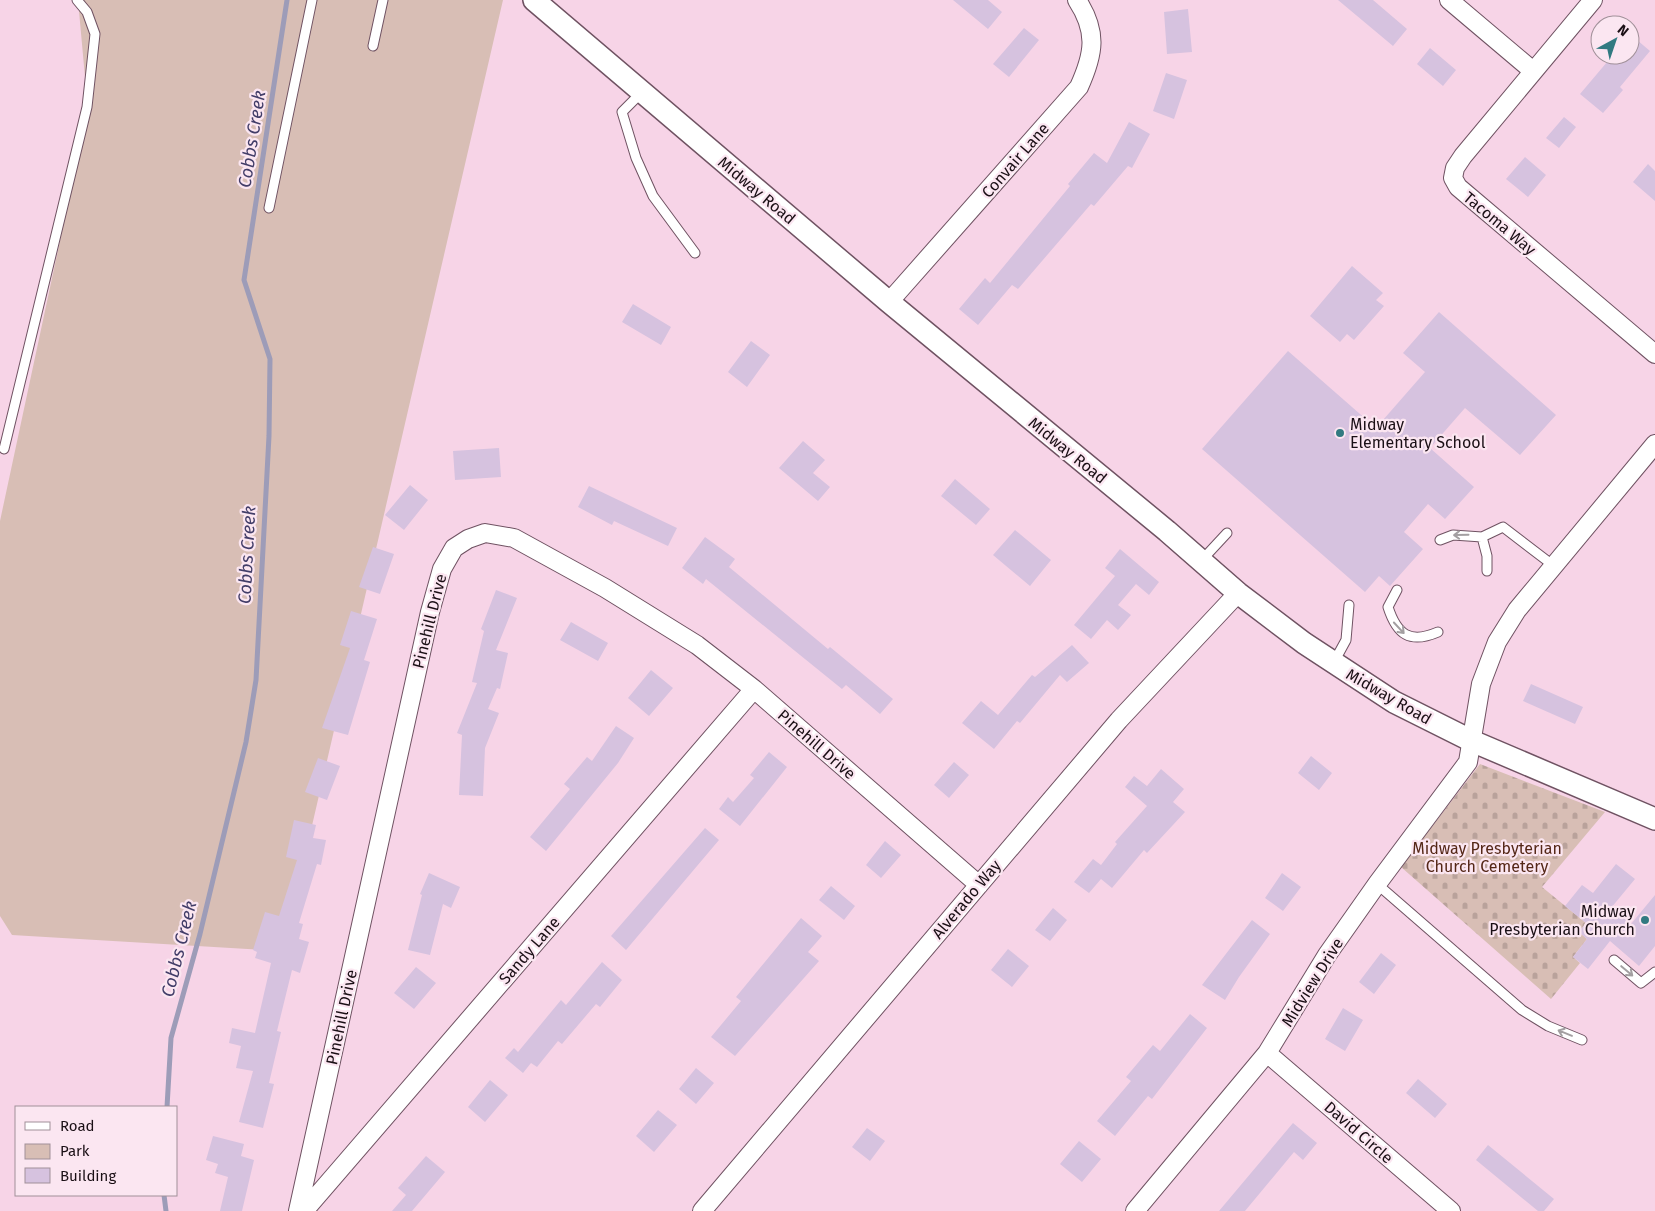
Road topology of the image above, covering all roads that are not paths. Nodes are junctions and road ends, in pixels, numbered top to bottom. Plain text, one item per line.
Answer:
1 (77, 0) edge
2 (312, 0) edge
3 (383, 0) edge
4 (534, 0) edge
5 (1077, 0) edge
6 (1449, 0) edge
7 (1593, 0) edge
8 (373, 46) dead end
9 (1533, 71) junction
10 (642, 92) junction
11 (269, 208) dead end
12 (695, 253) dead end
13 (889, 302) junction
14 (1655, 354) edge
15 (1655, 444) edge
16 (4, 449) dead end
17 (1227, 533) dead end
18 (1482, 537) junction
19 (1440, 540) dead end
20 (1201, 561) junction
21 (1554, 566) junction
22 (1486, 572) dead end
23 (1398, 590) dead end
24 (1238, 593) junction
25 (1349, 605) dead end
26 (1438, 632) dead end
27 (1333, 662) junction
28 (754, 689) junction
29 (1472, 741) junction
30 (1655, 818) edge
31 (1376, 884) junction
32 (978, 885) junction
33 (1614, 960) dead end
34 (1655, 972) edge
35 (1582, 1040) dead end
36 (1267, 1054) junction
37 (298, 1211) edge
38 (304, 1211) edge
39 (702, 1211) edge
40 (1135, 1211) edge
41 (1451, 1211) edge

1 - 16 lane
2 - 11 lane
3 - 8 lane
4 - 10 street, Midway Road
5 - 13 street, Convair Lane
6 - 9 street
7 - 9 street, Tacoma Way
9 - 14 street, Tacoma Way
10 - 12 lane
10 - 13 street, Midway Road
13 - 20 street, Midway Road
15 - 21 street
17 - 20 lane
18 -> 19 lane
18 - 21 lane
18 - 22 lane
20 - 24 street, Midway Road
21 - 29 street
23 -> 26 lane
24 - 27 street, Midway Road
24 - 32 street, Alverado Way
25 - 27 lane
27 - 29 street, Midway Road
28 - 32 street, Pinehill Drive
28 - 37 street, Pinehill Drive
28 - 38 street, Sandy Lane
29 - 30 street, Midway Road
29 - 31 street, Midview Drive
35 -> 31 lane
31 - 36 street, Midview Drive
32 - 39 street, Alverado Way
33 -> 34 lane
36 - 40 street, Midview Drive
36 - 41 street, David Circle

